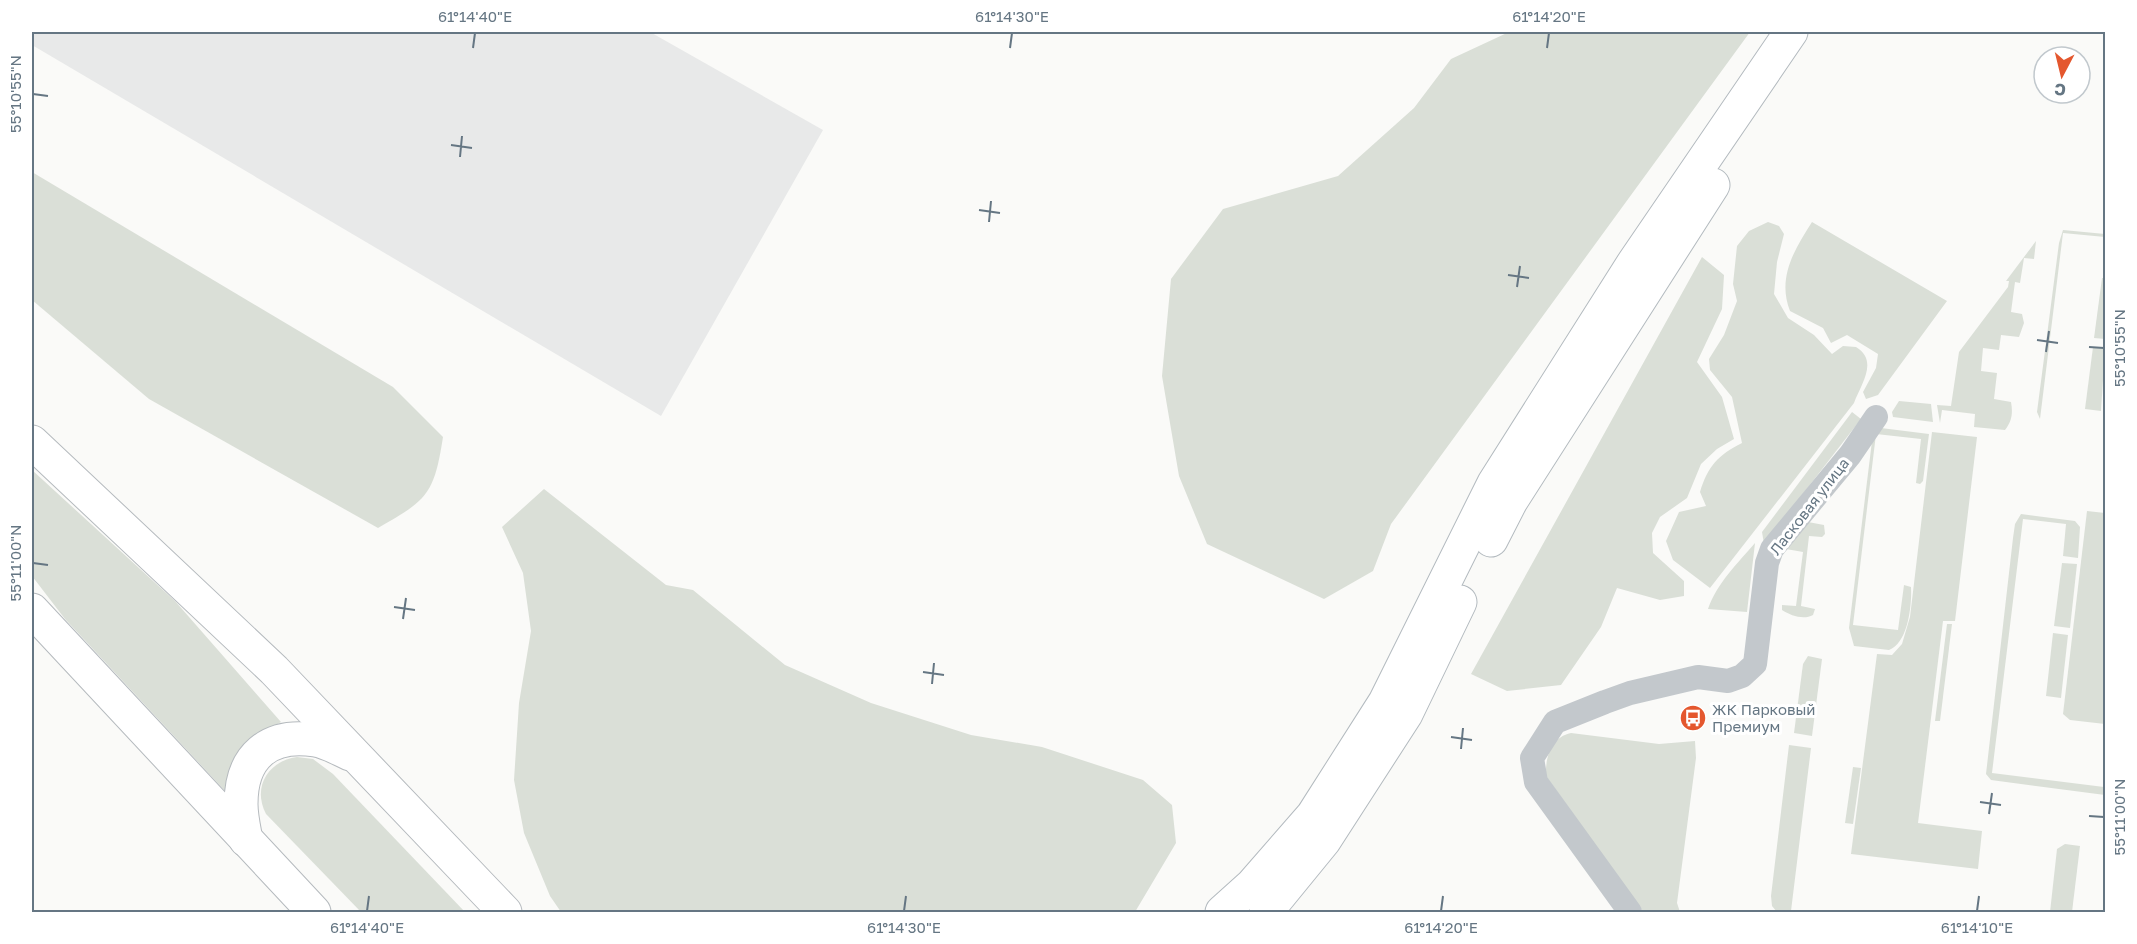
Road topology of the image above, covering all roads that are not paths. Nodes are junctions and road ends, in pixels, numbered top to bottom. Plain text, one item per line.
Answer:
1 (1791, 32) edge
2 (1816, 32) edge
3 (1876, 417) dead end
4 (32, 442) edge
5 (32, 610) edge
6 (357, 757) junction
7 (246, 840) junction
8 (314, 912) edge
9 (505, 912) edge
10 (1222, 912) edge
11 (1266, 912) edge
12 (1630, 912) edge

1 - 10 main road
2 - 11 main road
3 - 12 street, Ласковая улица
4 - 6 main road
5 - 7 main road
6 - 7 main road
6 - 9 main road
7 - 8 main road

